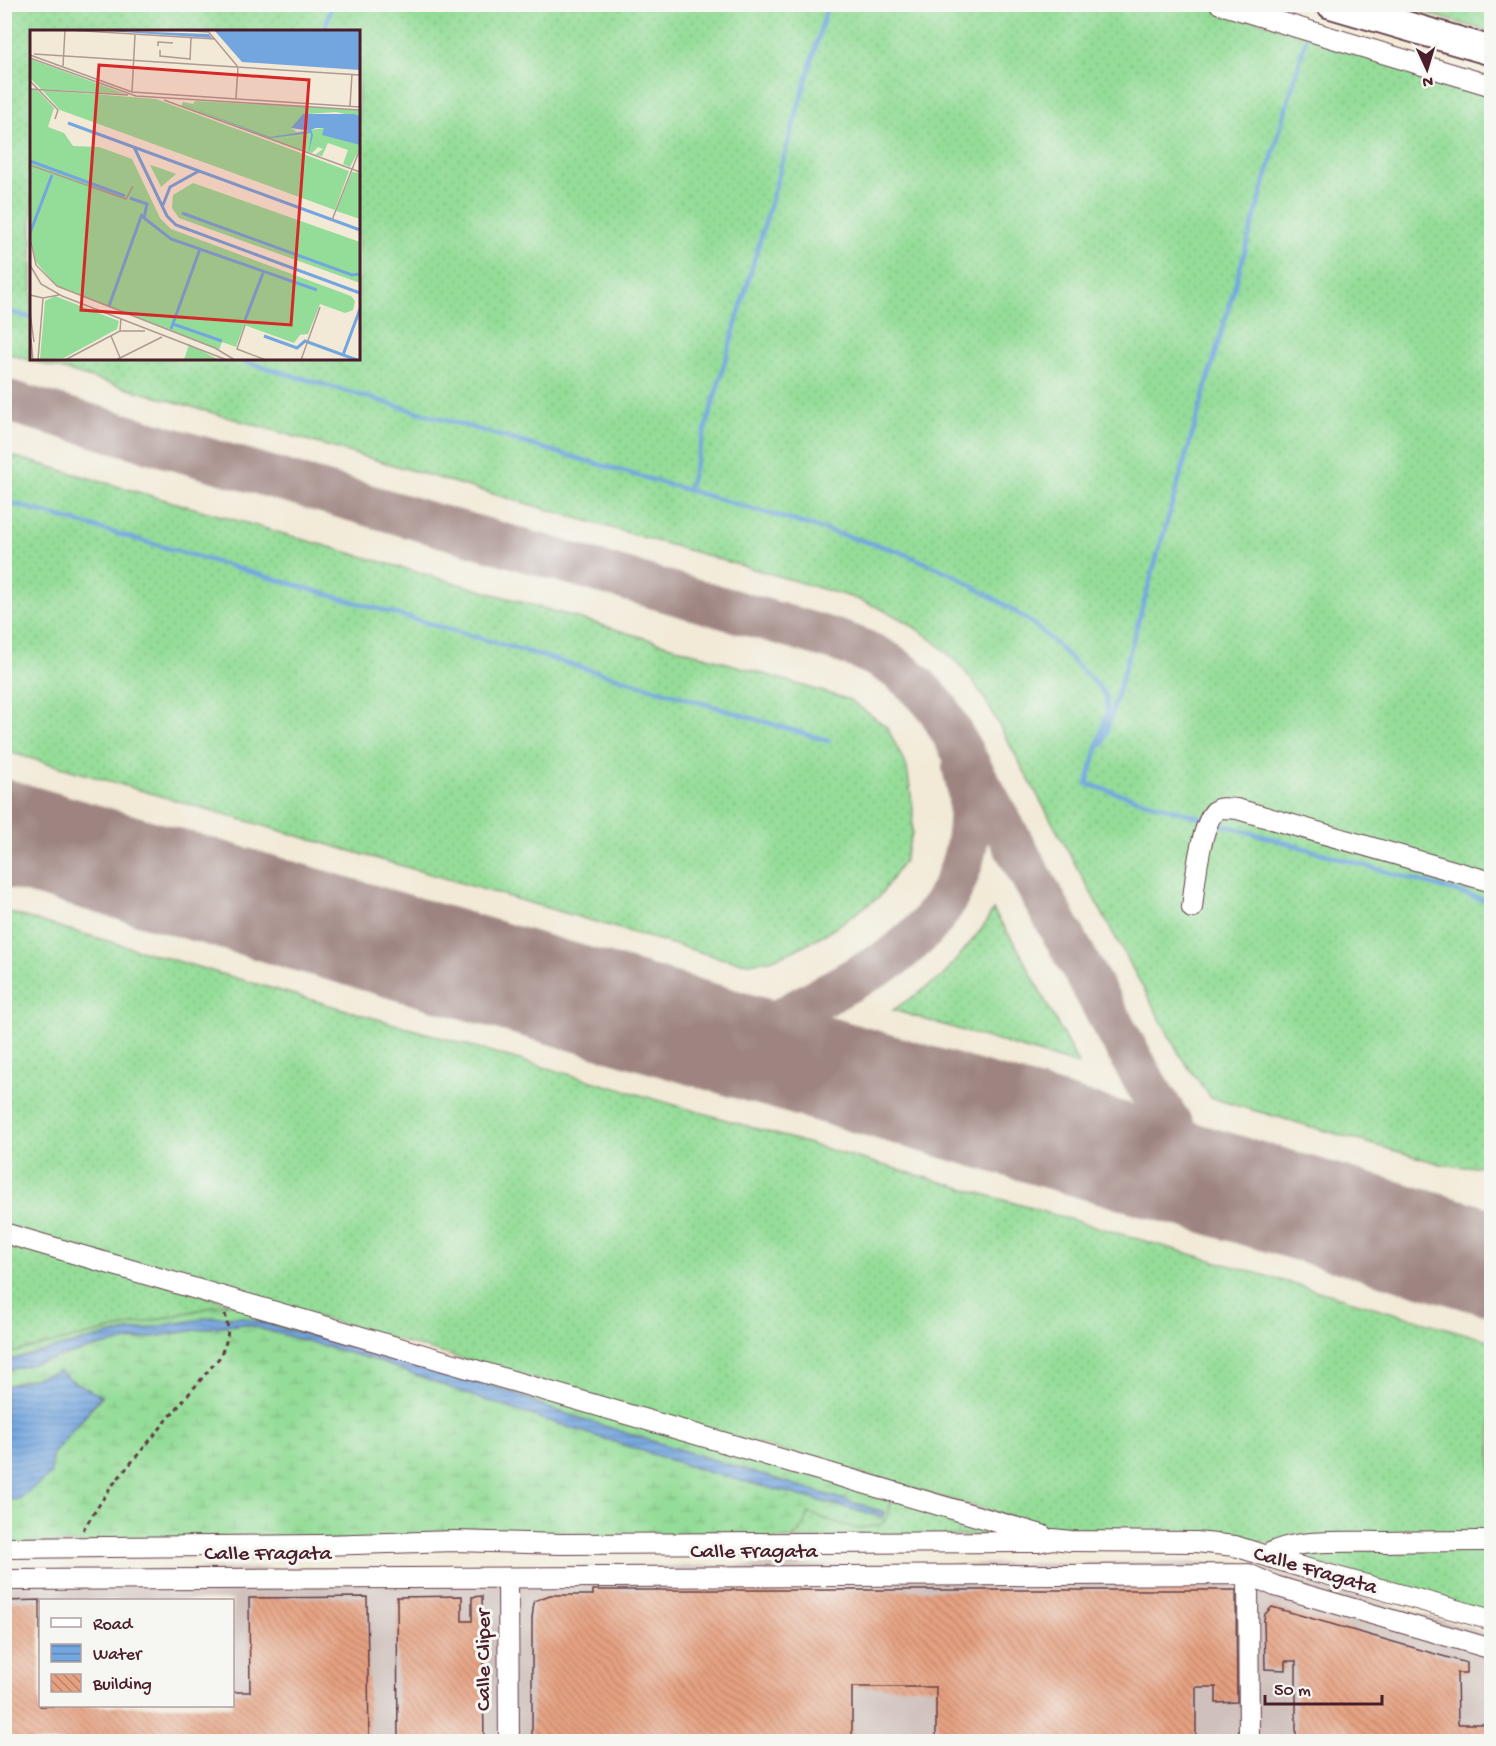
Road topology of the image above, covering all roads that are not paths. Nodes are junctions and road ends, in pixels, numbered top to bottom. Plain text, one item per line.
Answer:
1 (1220, 4) edge
2 (1331, 4) edge
3 (1491, 51) edge
4 (1491, 86) edge
5 (1491, 882) edge
6 (1192, 908) dead end
7 (4, 1233) edge
8 (1053, 1539) junction
9 (1491, 1541) edge
10 (4, 1548) edge
11 (1267, 1555) junction
12 (1248, 1574) junction
13 (508, 1578) junction
14 (4, 1580) edge
15 (1491, 1620) edge
16 (1491, 1649) edge
17 (509, 1742) edge
18 (1249, 1742) edge

1 - 4 street
2 - 3 highway
5 - 6 street
7 - 8 street
8 - 10 street
8 - 11 street
9 - 11 street
11 - 15 street
12 - 13 street, Calle Fragata
12 - 16 street, Calle Fragata
12 - 18 street
13 - 14 street, Calle Fragata
13 - 17 street, Calle Cliper

